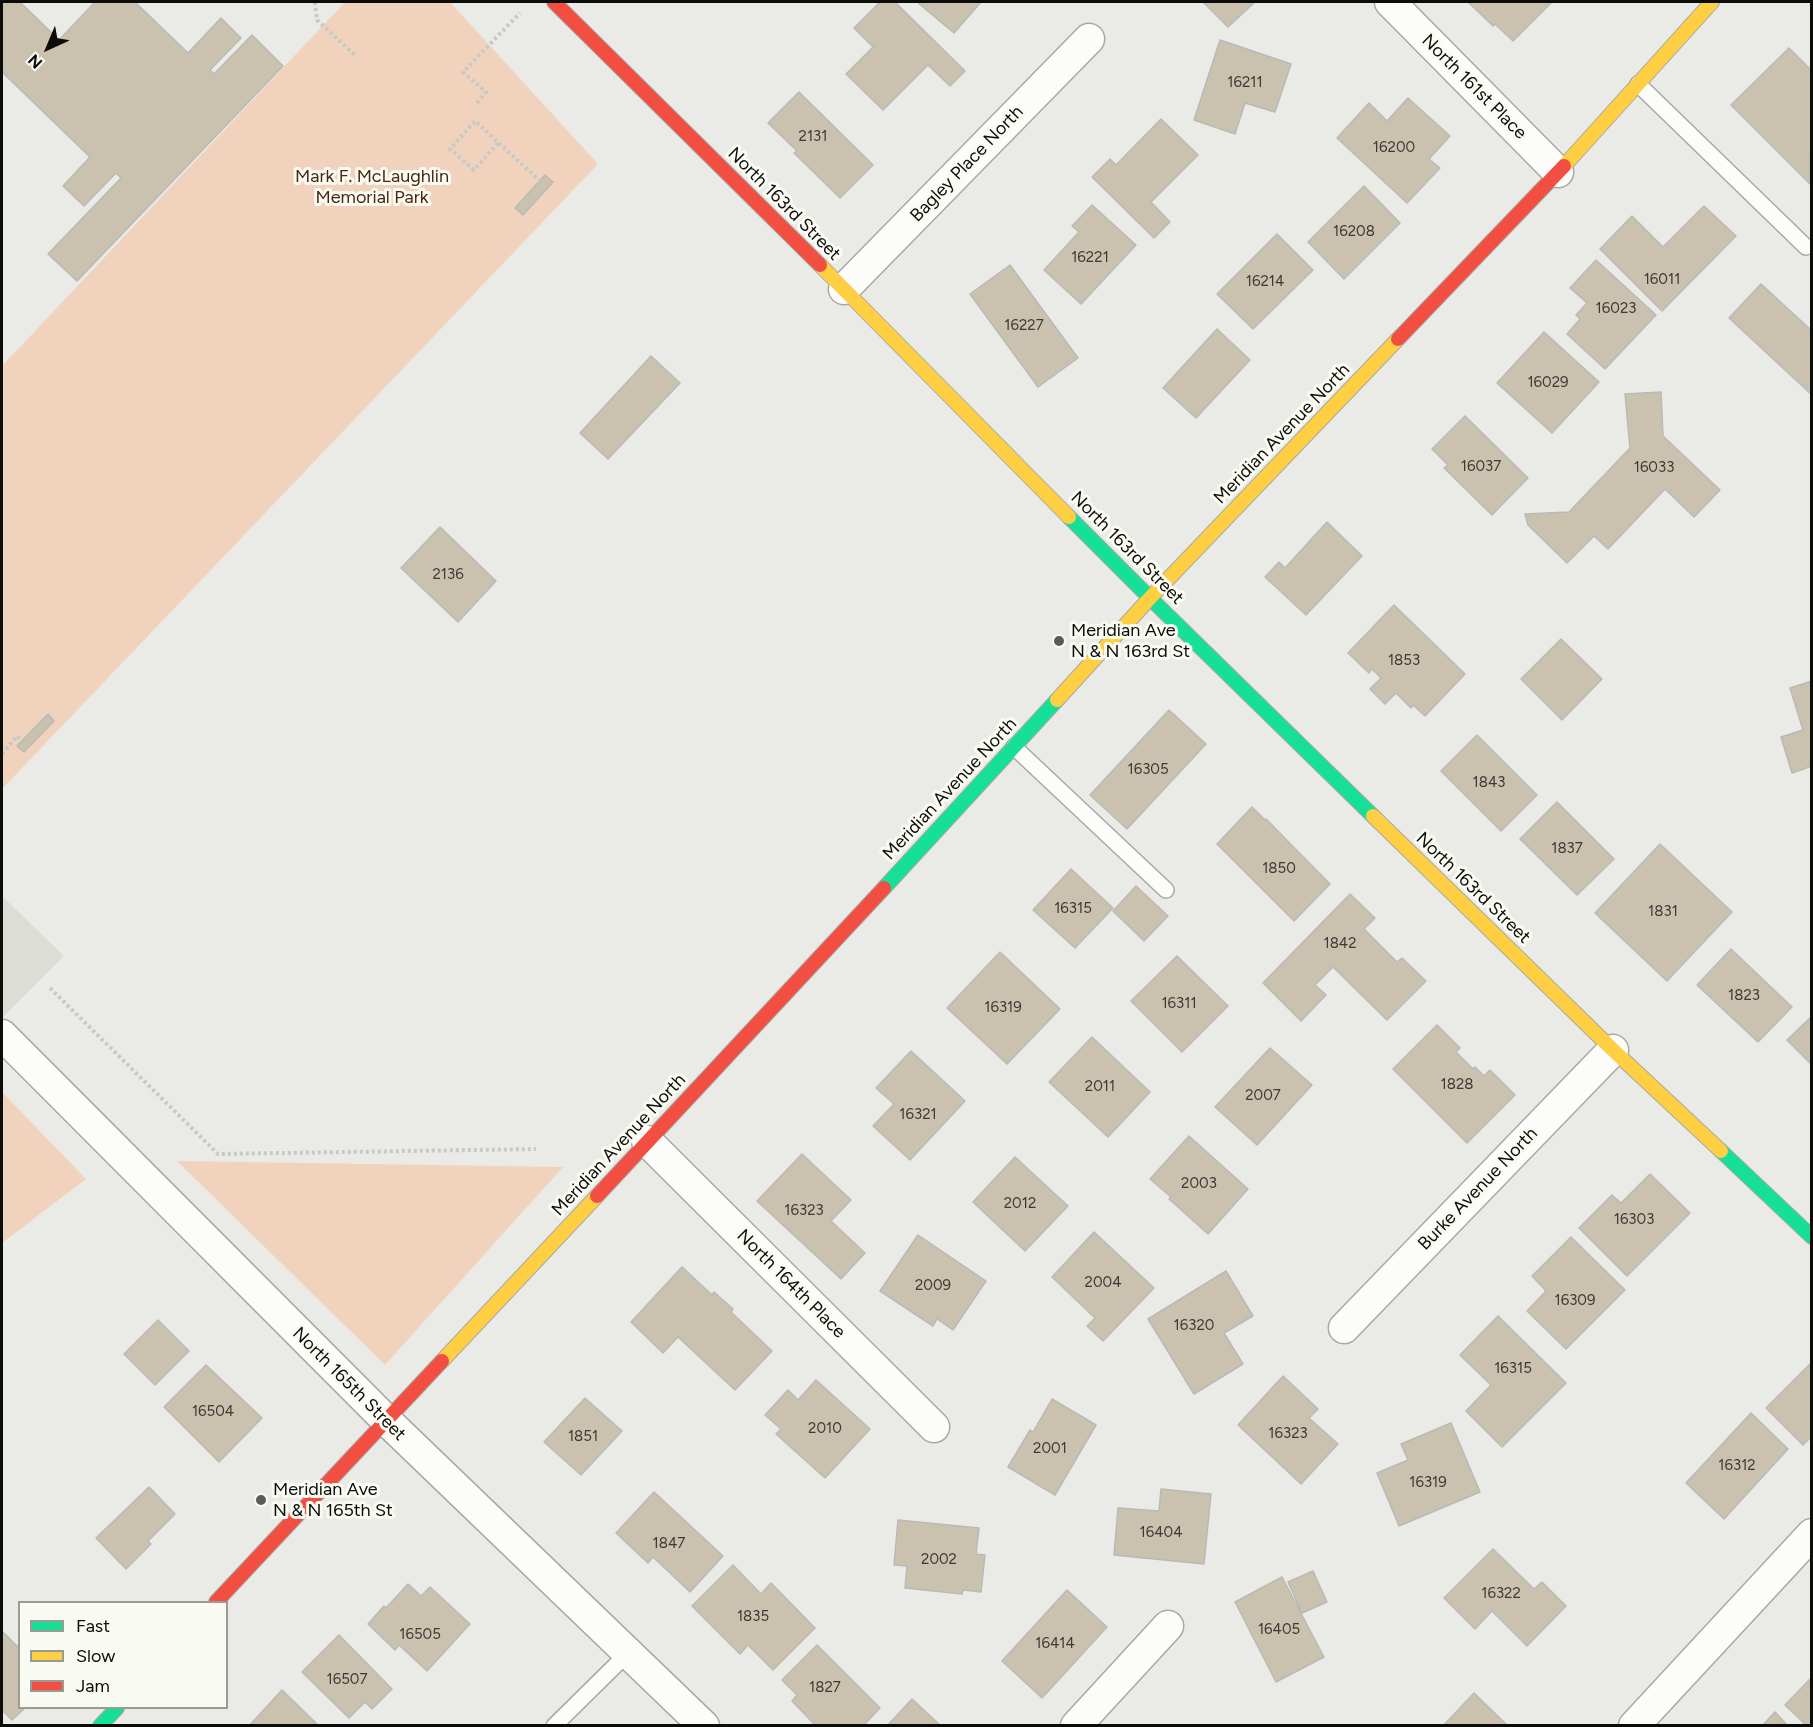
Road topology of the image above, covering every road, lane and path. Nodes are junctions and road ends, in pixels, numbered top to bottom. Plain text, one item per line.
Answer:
1 (315, 2) edge
2 (556, 2) edge
3 (1390, 2) edge
4 (1712, 2) edge
5 (507, 26) dead end
6 (1089, 39) dead end
7 (355, 55) dead end
8 (1638, 84) junction
9 (477, 103) dead end
10 (498, 143) junction
11 (1558, 172) junction
12 (540, 181) dead end
13 (1806, 247) dead end
14 (844, 289) junction
15 (1150, 598) junction
16 (22, 741) dead end
17 (1014, 747) junction
18 (2, 754) edge
19 (1166, 890) dead end
20 (50, 988) dead end
21 (2, 1035) edge
22 (1613, 1050) junction
23 (647, 1141) junction
24 (536, 1149) dead end
25 (1812, 1237) edge
26 (1344, 1328) dead end
27 (387, 1421) junction
28 (934, 1427) dead end
29 (1812, 1534) edge
30 (217, 1601) edge
31 (1168, 1626) dead end
32 (628, 1653) junction
33 (115, 1709) edge
34 (100, 1725) edge
35 (554, 1725) edge
36 (704, 1725) edge
37 (1076, 1725) edge
38 (1634, 1725) edge

1 - 7 path
2 - 14 street, North 163rd Street
3 - 11 street, North 161st Place
4 - 8 street, Meridian Avenue North
5 - 9 path
6 - 14 street, Bagley Place North
8 - 11 street, Meridian Avenue North
8 - 13 lane
10 - 10 path
10 - 12 path
11 - 15 street, Meridian Avenue North
14 - 15 street, North 163rd Street
15 - 17 street, Meridian Avenue North
15 - 22 street, North 163rd Street
16 - 18 path
17 - 19 lane
17 - 23 street, Meridian Avenue North
20 - 24 path
21 - 27 street, North 165th Street
22 - 25 street, North 163rd Street
22 - 26 street, Burke Avenue North
23 - 27 street, Meridian Avenue North
23 - 28 street, North 164th Place
27 - 30 street, Meridian Avenue North
27 - 32 street, North 165th Street
29 - 38 street
31 - 37 street
32 - 35 lane
32 - 36 street, North 165th Street
33 - 34 street

